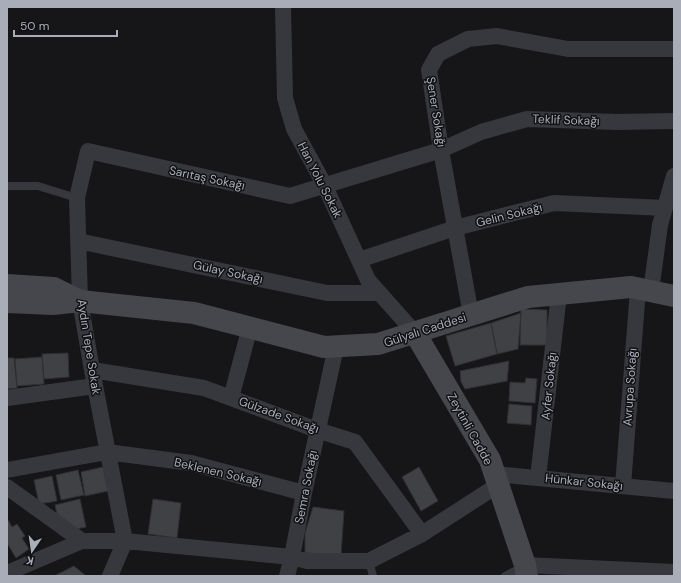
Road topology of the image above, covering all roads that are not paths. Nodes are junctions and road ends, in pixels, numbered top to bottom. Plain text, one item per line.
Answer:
1 (283, 7) edge
2 (674, 49) edge
3 (674, 121) edge
4 (441, 150) junction
5 (88, 151) joint
6 (674, 176) edge
7 (324, 184) junction
8 (7, 186) edge
9 (77, 198) junction
10 (665, 208) junction
11 (455, 228) junction
12 (78, 241) junction
13 (359, 260) junction
14 (7, 286) edge
15 (645, 290) junction
16 (379, 292) junction
17 (559, 294) junction
18 (674, 296) edge
19 (80, 301) junction
20 (7, 302) edge
21 (471, 315) junction
22 (250, 328) junction
23 (415, 333) junction
24 (336, 347) junction
25 (92, 370) junction
26 (95, 386) junction
27 (7, 398) edge
28 (231, 398) junction
29 (317, 430) junction
30 (108, 452) junction
31 (7, 470) edge
32 (538, 478) junction
33 (496, 480) junction
34 (623, 486) junction
35 (7, 487) edge
36 (674, 491) edge
37 (304, 493) junction
38 (422, 534) junction
39 (82, 541) junction
40 (125, 541) junction
41 (292, 557) junction
42 (371, 568) edge
43 (526, 571) edge
44 (674, 572) edge
45 (7, 573) edge
46 (648, 574) edge
47 (110, 576) edge
48 (287, 576) edge
49 (505, 576) edge

1 - 7 street, Han Yolu Sokak
2 - 4 street, Şener Sokağı
3 - 4 street, Teklif Sokağı
4 - 7 street, Teklif Sokağı
4 - 11 street, Şener Sokağı
5 - 7 street, Sarıtaş Sokağı
5 - 9 street, Aydın Tepe Sokak
6 - 10 street, Avrupa Sokağı
7 - 13 street, Han Yolu Sokak
8 - 9 lane
9 - 12 street, Aydın Tepe Sokak
10 - 11 street, Gelin Sokağı
10 - 15 street, Avrupa Sokağı
11 - 13 street, Gelin Sokağı
11 - 21 street, Şener Sokağı
12 - 16 street, Gülay Sokağı
12 - 19 street, Aydın Tepe Sokak
13 - 16 street, Han Yolu Sokak
14 - 19 street
15 - 17 street, Gülyalı Caddesi
15 - 18 street, Gülyalı Caddesi
15 - 34 street, Avrupa Sokağı
16 - 23 street, Han Yolu Sokak
17 - 21 street, Gülyalı Caddesi
17 - 32 street, Ayfer Sokağı
19 - 20 street
19 - 22 street, Gülyalı Caddesi
19 - 25 street, Aydın Tepe Sokak
21 - 23 street, Gülyalı Caddesi
22 - 24 street, Gülyalı Caddesi
22 - 28 street
23 - 24 street, Gülyalı Caddesi
23 - 33 street, Zeytinli Cadde
24 - 29 street, Semra Sokağı
25 - 26 street, Aydın Tepe Sokak
25 - 28 street, Gülzade Sokağı
26 - 27 street
26 - 30 street, Aydın Tepe Sokak
28 - 29 street, Gülzade Sokağı
29 - 37 street, Semra Sokağı
29 - 38 street, Gülzade Sokağı
30 - 31 street, Beklenen Sokağı
30 - 37 street, Beklenen Sokağı
30 - 40 street, Aydın Tepe Sokak
32 - 33 street, Hünkar Sokağı
32 - 34 street, Hünkar Sokağı
33 - 38 street
33 - 43 street, Zeytinli Cadde
34 - 36 street, Hünkar Sokağı
35 - 39 street
37 - 41 street, Semra Sokağı
38 - 42 street
39 - 40 street
39 - 45 street
40 - 41 street
40 - 47 street
41 - 42 street
41 - 48 street, Semra Sokağı
43 - 46 street
43 - 49 lane
44 - 46 street

